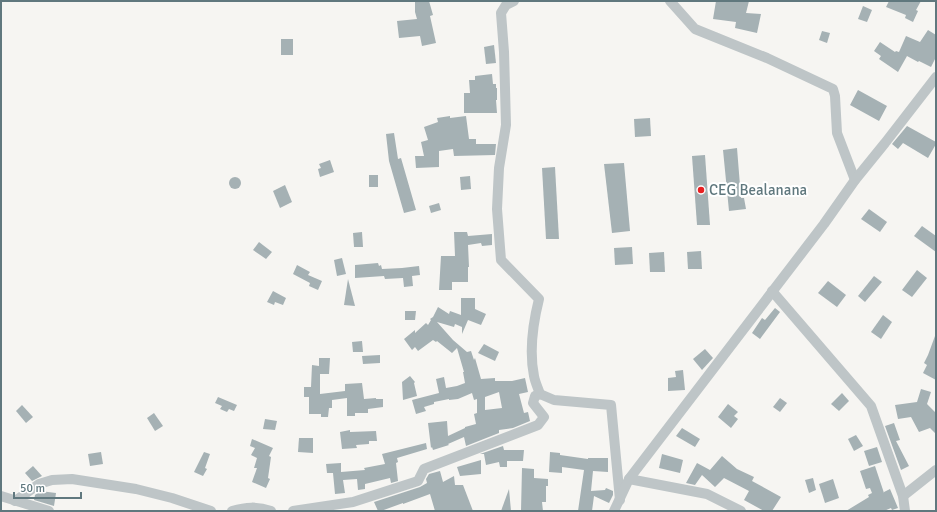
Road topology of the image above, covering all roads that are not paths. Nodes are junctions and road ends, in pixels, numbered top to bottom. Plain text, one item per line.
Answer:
1 (514, 1) edge
2 (670, 1) edge
3 (936, 77) edge
4 (855, 180) junction
5 (772, 291) junction
6 (540, 394) junction
7 (936, 470) edge
8 (629, 479) junction
9 (1, 496) edge
10 (902, 496) junction
11 (620, 500) junction
12 (15, 501) junction
13 (49, 511) edge
14 (211, 511) edge
15 (232, 511) edge
16 (271, 511) edge
17 (294, 511) edge
18 (614, 511) edge
19 (741, 511) edge
20 (905, 511) edge

1 - 6 street
2 - 4 street
3 - 4 street
4 - 5 street
5 - 8 street
5 - 10 street
6 - 11 street
6 - 17 street
7 - 10 street
8 - 11 street
8 - 19 street
9 - 12 street
10 - 20 street
11 - 18 street
12 - 13 street
12 - 14 street
15 - 16 street

